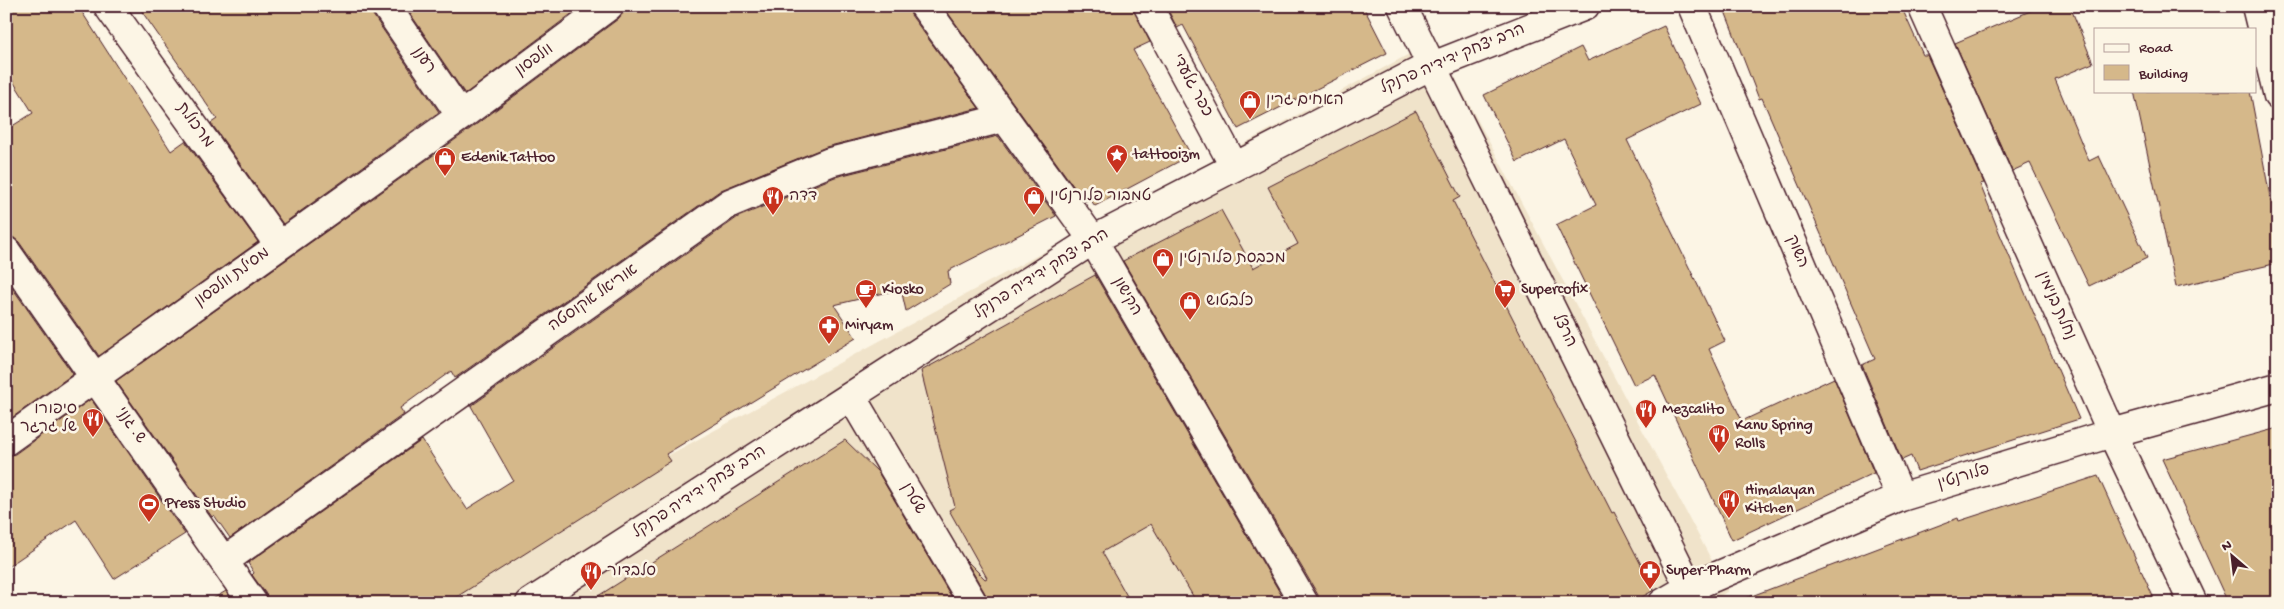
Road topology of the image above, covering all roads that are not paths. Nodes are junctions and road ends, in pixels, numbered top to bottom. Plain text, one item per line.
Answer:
1 (108, 6) edge
2 (386, 6) edge
3 (609, 6) edge
4 (924, 6) edge
5 (1148, 6) edge
6 (1402, 6) edge
7 (1585, 6) edge
8 (1692, 6) edge
9 (1922, 6) edge
10 (2256, 6) edge
11 (1432, 66) junction
12 (2278, 96) edge
13 (460, 116) junction
14 (1004, 118) junction
15 (1234, 166) junction
16 (1093, 240) junction
17 (279, 245) junction
18 (6, 251) edge
19 (95, 377) junction
20 (2278, 386) edge
21 (851, 396) junction
22 (2112, 433) junction
23 (6, 441) edge
24 (1901, 497) junction
25 (224, 561) junction
26 (1693, 595) edge
27 (253, 603) edge
28 (530, 603) edge
29 (973, 603) edge
30 (1304, 603) edge
31 (1663, 603) edge
32 (2194, 603) edge

1 - 17 street, מרכולת
2 - 13 street, רענן
3 - 13 street, וולפסון
4 - 14 street, הקישון
5 - 15 street, כפר גלעדי
6 - 11 street, הרצל
7 - 11 street, הרב יצחק ידידיה פרנקל
8 - 24 street, השוק
9 - 22 street, נחלת בנימין
10 - 12 street
11 - 15 street, הרב יצחק ידידיה פרנקל
11 - 26 street, הרצל
13 - 17 street, מסילת וולפסון
14 - 16 street, הקישון
14 - 25 street, אוריאל אקוסטה
15 - 16 street, הרב יצחק ידידיה פרנקל
16 - 21 street, הרב יצחק ידידיה פרנקל
16 - 30 street, הקישון
17 - 19 street, מסילת וולפסון
18 - 19 street, ש. גנני
19 - 23 street, מסילת וולפסון
19 - 25 street, ש. גנני
20 - 22 street, פלורנטין
21 - 28 street, הרב יצחק ידידיה פרנקל
21 - 29 street, שטרן
22 - 24 street, פלורנטין
22 - 32 street, נחלת בנימין
24 - 26 street, פלורנטין
25 - 27 street, ש. גנני
26 - 31 street, פלורנטין

